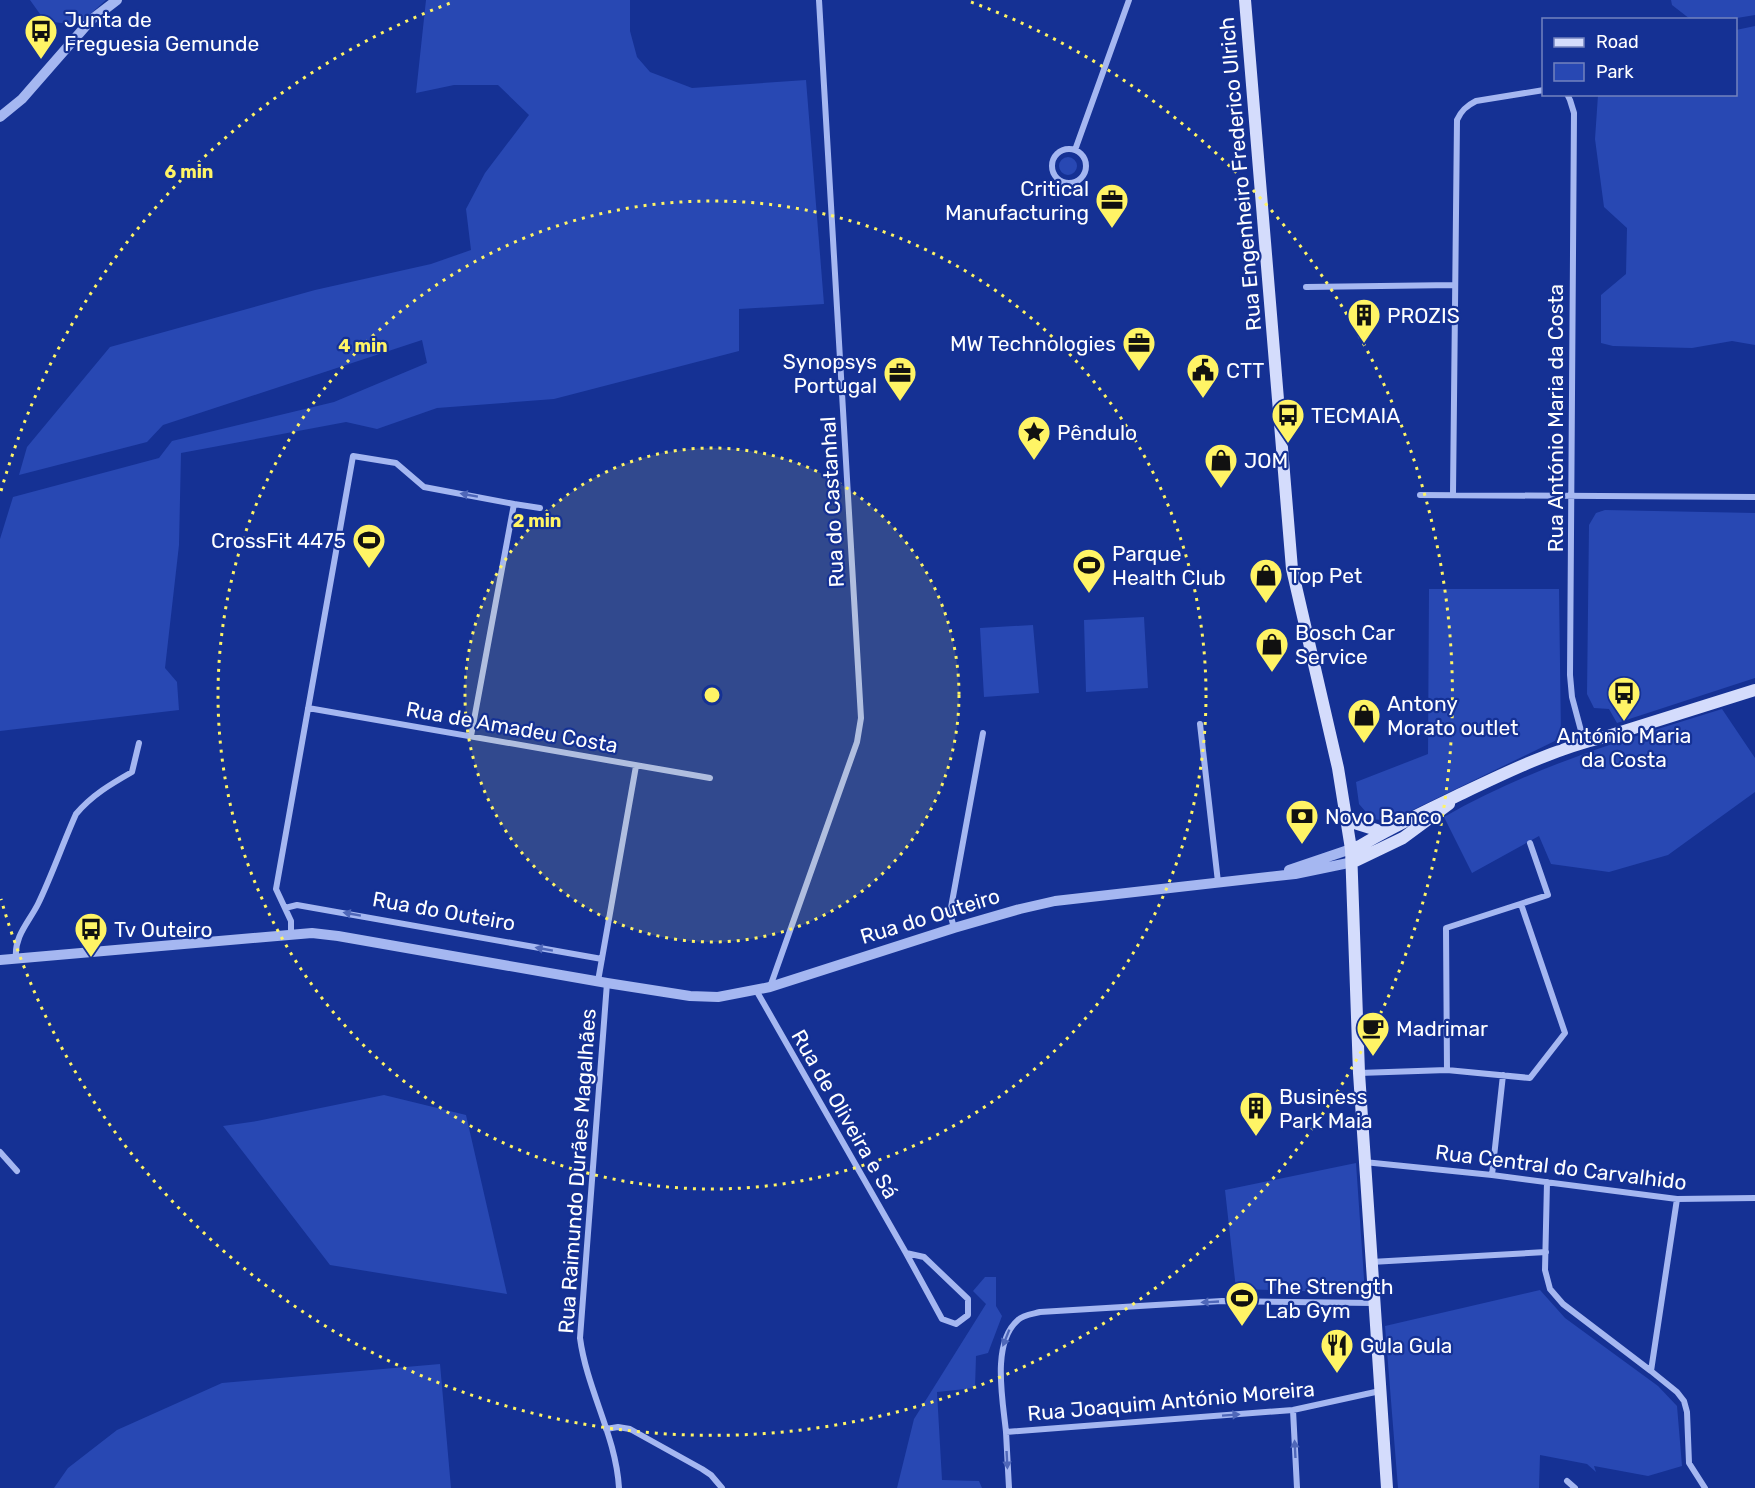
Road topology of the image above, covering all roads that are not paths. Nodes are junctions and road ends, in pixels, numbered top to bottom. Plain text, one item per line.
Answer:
1 (117, 0) edge
2 (819, 0) edge
3 (1130, 0) edge
4 (1245, 0) edge
5 (1542, 90) edge
6 (1567, 96) edge
7 (0, 117) edge
8 (1075, 150) junction
9 (1455, 285) junction
10 (1306, 287) dead end
11 (1453, 494) junction
12 (1420, 495) dead end
13 (1570, 496) junction
14 (1755, 496) edge
15 (514, 504) junction
16 (540, 508) dead end
17 (1755, 690) edge
18 (308, 708) junction
19 (1200, 724) dead end
20 (983, 733) dead end
21 (471, 736) junction
22 (139, 742) dead end
23 (1584, 742) junction
24 (636, 766) junction
25 (711, 778) dead end
26 (1462, 794) junction
27 (1347, 821) junction
28 (1383, 832) junction
29 (1530, 843) dead end
30 (1351, 849) junction
31 (1353, 862) junction
32 (1278, 875) junction
33 (1218, 882) junction
34 (1521, 904) junction
35 (285, 908) junction
36 (954, 928) junction
37 (291, 934) junction
38 (16, 958) junction
39 (602, 959) junction
40 (0, 960) edge
41 (603, 982) junction
42 (770, 987) junction
43 (756, 990) junction
44 (1447, 1070) junction
45 (1359, 1073) junction
46 (1503, 1075) junction
47 (0, 1152) edge
48 (1364, 1161) junction
49 (17, 1171) dead end
50 (1492, 1175) junction
51 (1547, 1182) junction
52 (1755, 1198) edge
53 (1677, 1199) junction
54 (1546, 1252) junction
55 (906, 1253) junction
56 (1371, 1262) junction
57 (1373, 1303) junction
58 (1651, 1371) junction
59 (1380, 1391) junction
60 (1293, 1410) junction
61 (606, 1429) junction
62 (1006, 1432) junction
63 (1567, 1481) dead end
64 (619, 1488) edge
65 (722, 1488) edge
66 (1009, 1488) edge
67 (1297, 1488) edge
68 (1387, 1488) edge
69 (1575, 1488) edge
70 (1705, 1488) edge

1 - 7 street
2 - 42 street, Rua do Castanhal
3 - 8 street
4 - 27 main road, Rua Engenheiro Frederico Ulrich
5 - 9 street
6 - 13 street, Rua António Maria da Costa
8 - 8 street
9 - 10 street
9 - 11 street
11 - 12 street
11 - 13 street
13 - 14 street
13 - 23 street, Rua António Maria da Costa
15 - 16 street
15 -> 18 street
15 - 21 street
17 - 23 main road
18 - 21 street, Rua de Amadeu Costa
18 - 35 street
19 - 33 street
20 - 36 street
21 - 24 street, Rua de Amadeu Costa
22 - 38 street
23 - 26 main road
24 - 25 street, Rua de Amadeu Costa
24 - 39 street
26 - 28 main road
26 - 31 main road
27 - 28 main road
27 - 30 main road, Rua Engenheiro Frederico Ulrich
28 - 30 main road
29 - 34 street
30 - 31 main road, Rua Engenheiro Frederico Ulrich
30 - 32 street, Rua do Outeiro
31 - 32 street, Rua do Outeiro
31 - 45 main road, Rua Engenheiro Frederico Ulrich
32 - 33 street, Rua do Outeiro
33 - 36 street, Rua do Outeiro
34 - 44 street
34 - 46 street
35 - 37 street
39 -> 35 street, Rua do Outeiro
36 - 42 street, Rua do Outeiro
37 - 38 street, Rua do Outeiro
37 - 41 street, Rua do Outeiro
38 - 40 street, Rua do Outeiro
39 - 41 street
41 - 43 street, Rua do Outeiro
41 - 61 street, Rua Raimundo Durães Magalhães
42 - 43 street, Rua do Outeiro
43 - 55 street, Rua de Oliveira e Sá
44 - 45 street
44 - 46 street
45 - 48 main road, Rua Engenheiro Frederico Ulrich
46 - 50 street
47 - 49 street
48 - 50 street, Rua Central do Carvalhido
48 - 56 main road, Rua Engenheiro Frederico Ulrich
50 - 51 street, Rua Central do Carvalhido
51 - 53 street, Rua Central do Carvalhido
51 - 54 street
52 - 53 street, Rua Central do Carvalhido
53 - 58 street
54 - 56 street
54 - 58 street
55 - 55 street, Rua de Oliveira e Sá
56 - 57 main road, Rua Engenheiro Frederico Ulrich
57 - 59 main road, Rua Engenheiro Frederico Ulrich
57 -> 62 street, Rua Joaquim António Moreira
58 - 70 street
59 - 60 street, Rua Joaquim António Moreira
59 - 68 main road, Rua Engenheiro Frederico Ulrich
62 -> 60 street, Rua Joaquim António Moreira
67 -> 60 street
61 - 64 street, Rua Raimundo Durães Magalhães
61 - 65 street
62 -> 66 street
63 - 69 street

